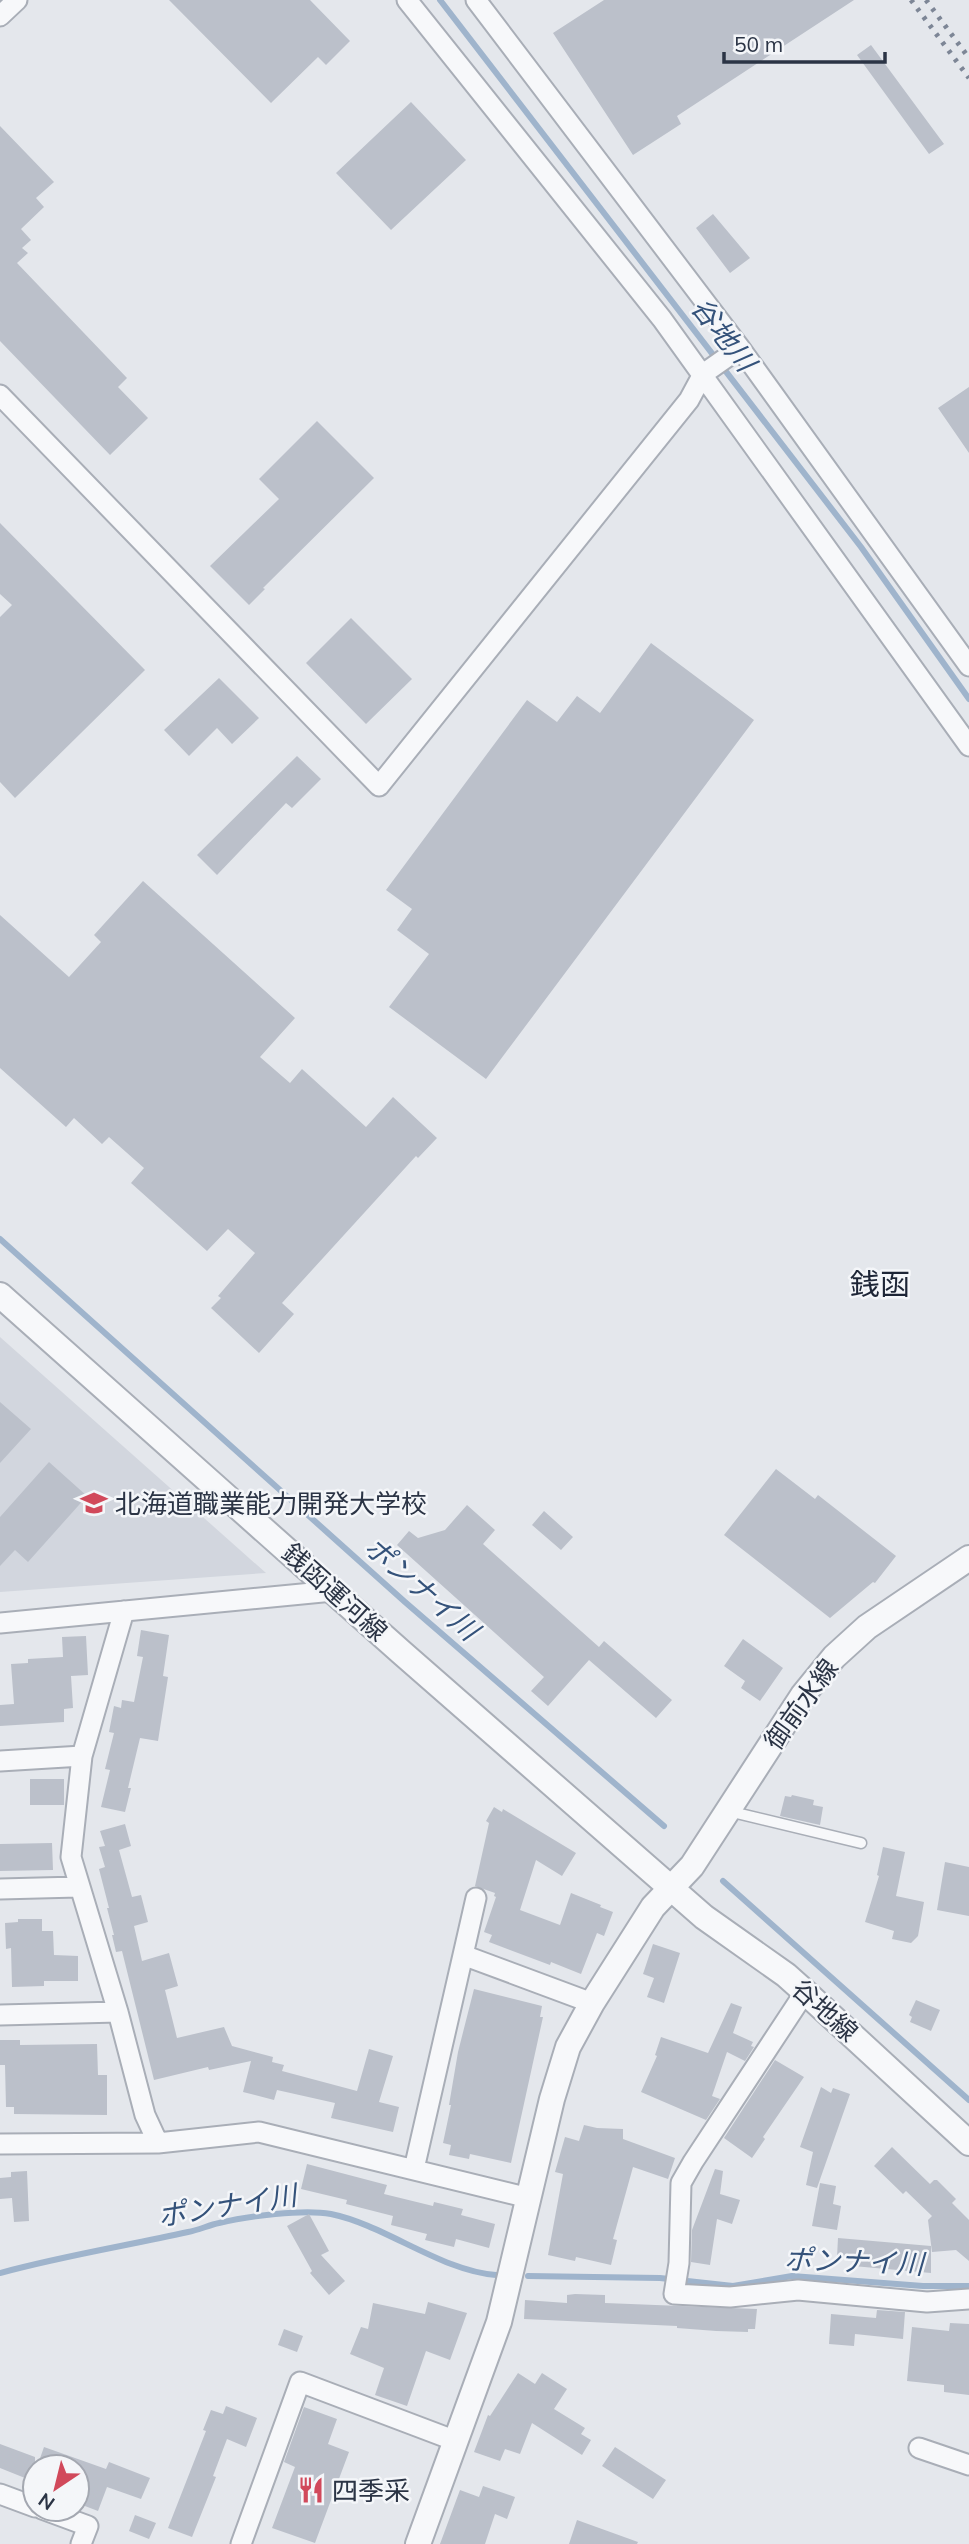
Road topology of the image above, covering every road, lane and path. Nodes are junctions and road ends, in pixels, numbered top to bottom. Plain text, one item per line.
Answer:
1 (17, 0) edge
2 (407, 0) edge
3 (476, 0) edge
4 (0, 16) edge
5 (737, 350) junction
6 (706, 372) junction
7 (0, 396) edge
8 (969, 666) edge
9 (969, 746) edge
10 (0, 1295) edge
11 (969, 1558) edge
12 (333, 1591) junction
13 (124, 1611) junction
14 (0, 1623) edge
15 (82, 1756) junction
16 (0, 1761) edge
17 (727, 1811) junction
18 (860, 1843) dead end
19 (78, 1887) junction
20 (671, 1888) junction
21 (0, 1889) edge
22 (476, 1898) dead end
23 (463, 1955) junction
24 (806, 1992) junction
25 (592, 2003) junction
26 (118, 2012) junction
27 (0, 2015) edge
28 (158, 2143) junction
29 (969, 2143) edge
30 (0, 2144) edge
31 (414, 2169) junction
32 (530, 2198) junction
33 (969, 2299) edge
34 (456, 2441) junction
35 (919, 2448) dead end
36 (969, 2465) edge
37 (0, 2494) edge
38 (21, 2502) edge
39 (80, 2523) edge
40 (81, 2544) edge
41 (241, 2544) edge
42 (418, 2544) edge

1 - 4 street
2 - 6 street
3 - 5 street
5 - 6 street
5 - 8 street
6 - 7 street
6 - 9 street
10 - 12 street, 銭函運河線
11 - 17 street, 御前水線
12 - 13 street
12 - 20 street, 銭函運河線
13 - 14 street
13 - 15 street
15 - 16 street
15 - 19 street
17 - 18 lane
17 - 20 street, 御前水線
19 - 21 street
19 - 26 street
20 - 24 street, 谷地線
20 - 25 street, 御前水線
22 - 23 street
23 - 25 street
23 - 31 street
24 - 29 street, 谷地線
24 - 33 street
25 - 32 street, 御前水線
26 - 27 street
26 - 28 street
28 - 30 street
28 - 31 street
31 - 32 street
32 - 34 street, 御前水線
34 - 41 street
34 - 42 street, 御前水線
35 - 36 street
37 - 38 street
39 - 40 street

